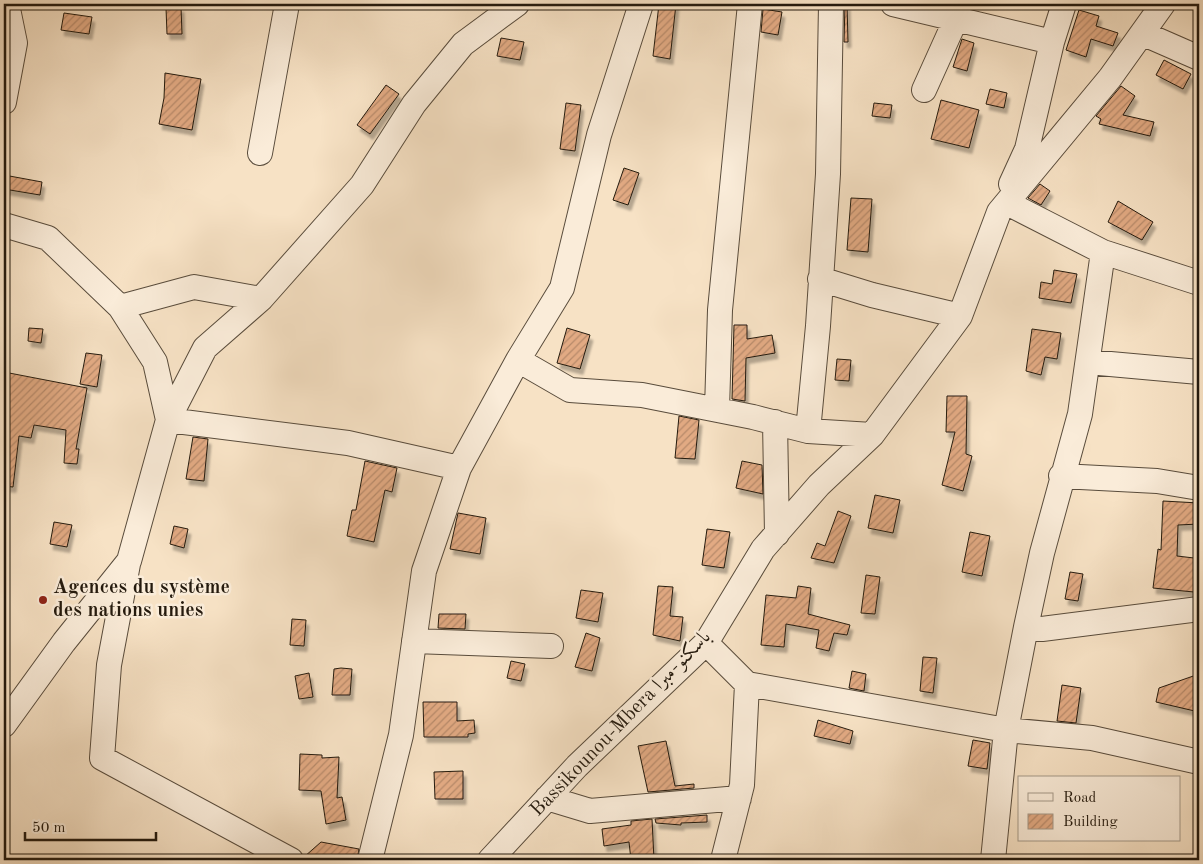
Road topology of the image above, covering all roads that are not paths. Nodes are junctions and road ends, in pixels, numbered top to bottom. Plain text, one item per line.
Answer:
1 (7, 4) edge
2 (287, 4) edge
3 (517, 4) edge
4 (641, 4) edge
5 (750, 4) edge
6 (831, 4) edge
7 (893, 4) edge
8 (1064, 4) edge
9 (1163, 4) edge
10 (956, 19) junction
11 (1144, 34) junction
12 (1052, 42) junction
13 (1199, 58) edge
14 (924, 90) dead end
15 (4, 102) edge
16 (260, 153) dead end
17 (1003, 207) junction
18 (4, 225) edge
19 (1103, 252) junction
20 (820, 279) junction
21 (1199, 282) edge
22 (261, 300) junction
23 (120, 307) junction
24 (960, 316) junction
25 (518, 360) junction
26 (1088, 362) junction
27 (1199, 372) edge
28 (717, 409) junction
29 (168, 420) junction
30 (775, 422) junction
31 (808, 431) junction
32 (872, 435) junction
33 (459, 468) junction
34 (1062, 476) junction
35 (1199, 488) edge
36 (776, 534) junction
37 (129, 560) junction
38 (1199, 609) edge
39 (1026, 627) junction
40 (414, 641) junction
41 (706, 643) junction
42 (551, 646) dead end
43 (747, 684) junction
44 (4, 725) edge
45 (1006, 730) junction
46 (1199, 762) edge
47 (547, 798) junction
48 (739, 798) junction
49 (291, 860) edge
50 (370, 860) edge
51 (490, 860) edge
52 (723, 860) edge
53 (993, 860) edge

1 - 15 street
2 - 16 street
3 - 22 street
4 - 25 street
5 - 28 street
6 - 20 street
7 - 10 street
8 - 12 street
9 - 11 street, Bassikounou-Mbera باسكنو-مبرا
10 - 12 street
10 - 14 street
11 - 13 street
11 - 17 street, Bassikounou-Mbera باسكنو-مبرا
12 - 17 street
17 - 19 street
17 - 24 street, Bassikounou-Mbera باسكنو-مبرا
18 - 23 street
19 - 21 street
19 - 26 street
20 - 24 street
20 - 31 street
22 - 23 street
22 - 29 street
23 - 29 street
24 - 32 street, Bassikounou-Mbera باسكنو-مبرا
25 - 28 street
25 - 33 street
26 - 27 street
26 - 34 street
28 - 30 street
29 - 33 street
29 - 37 street
30 - 31 street
30 - 36 street
31 - 32 street
32 - 36 street, Bassikounou-Mbera باسكنو-مبرا
33 - 40 street
34 - 35 street
34 - 39 street
36 - 41 street, Bassikounou-Mbera باسكنو-مبرا
37 - 44 street
37 - 49 street
38 - 39 street
39 - 45 street
40 - 42 street
40 - 50 street
41 - 43 street
41 - 47 street, Bassikounou-Mbera باسكنو-مبرا
43 - 45 street
43 - 48 street
45 - 46 street
45 - 53 street
47 - 48 street
47 - 51 street, Bassikounou-Mbera باسكنو-مبرا
48 - 52 street

